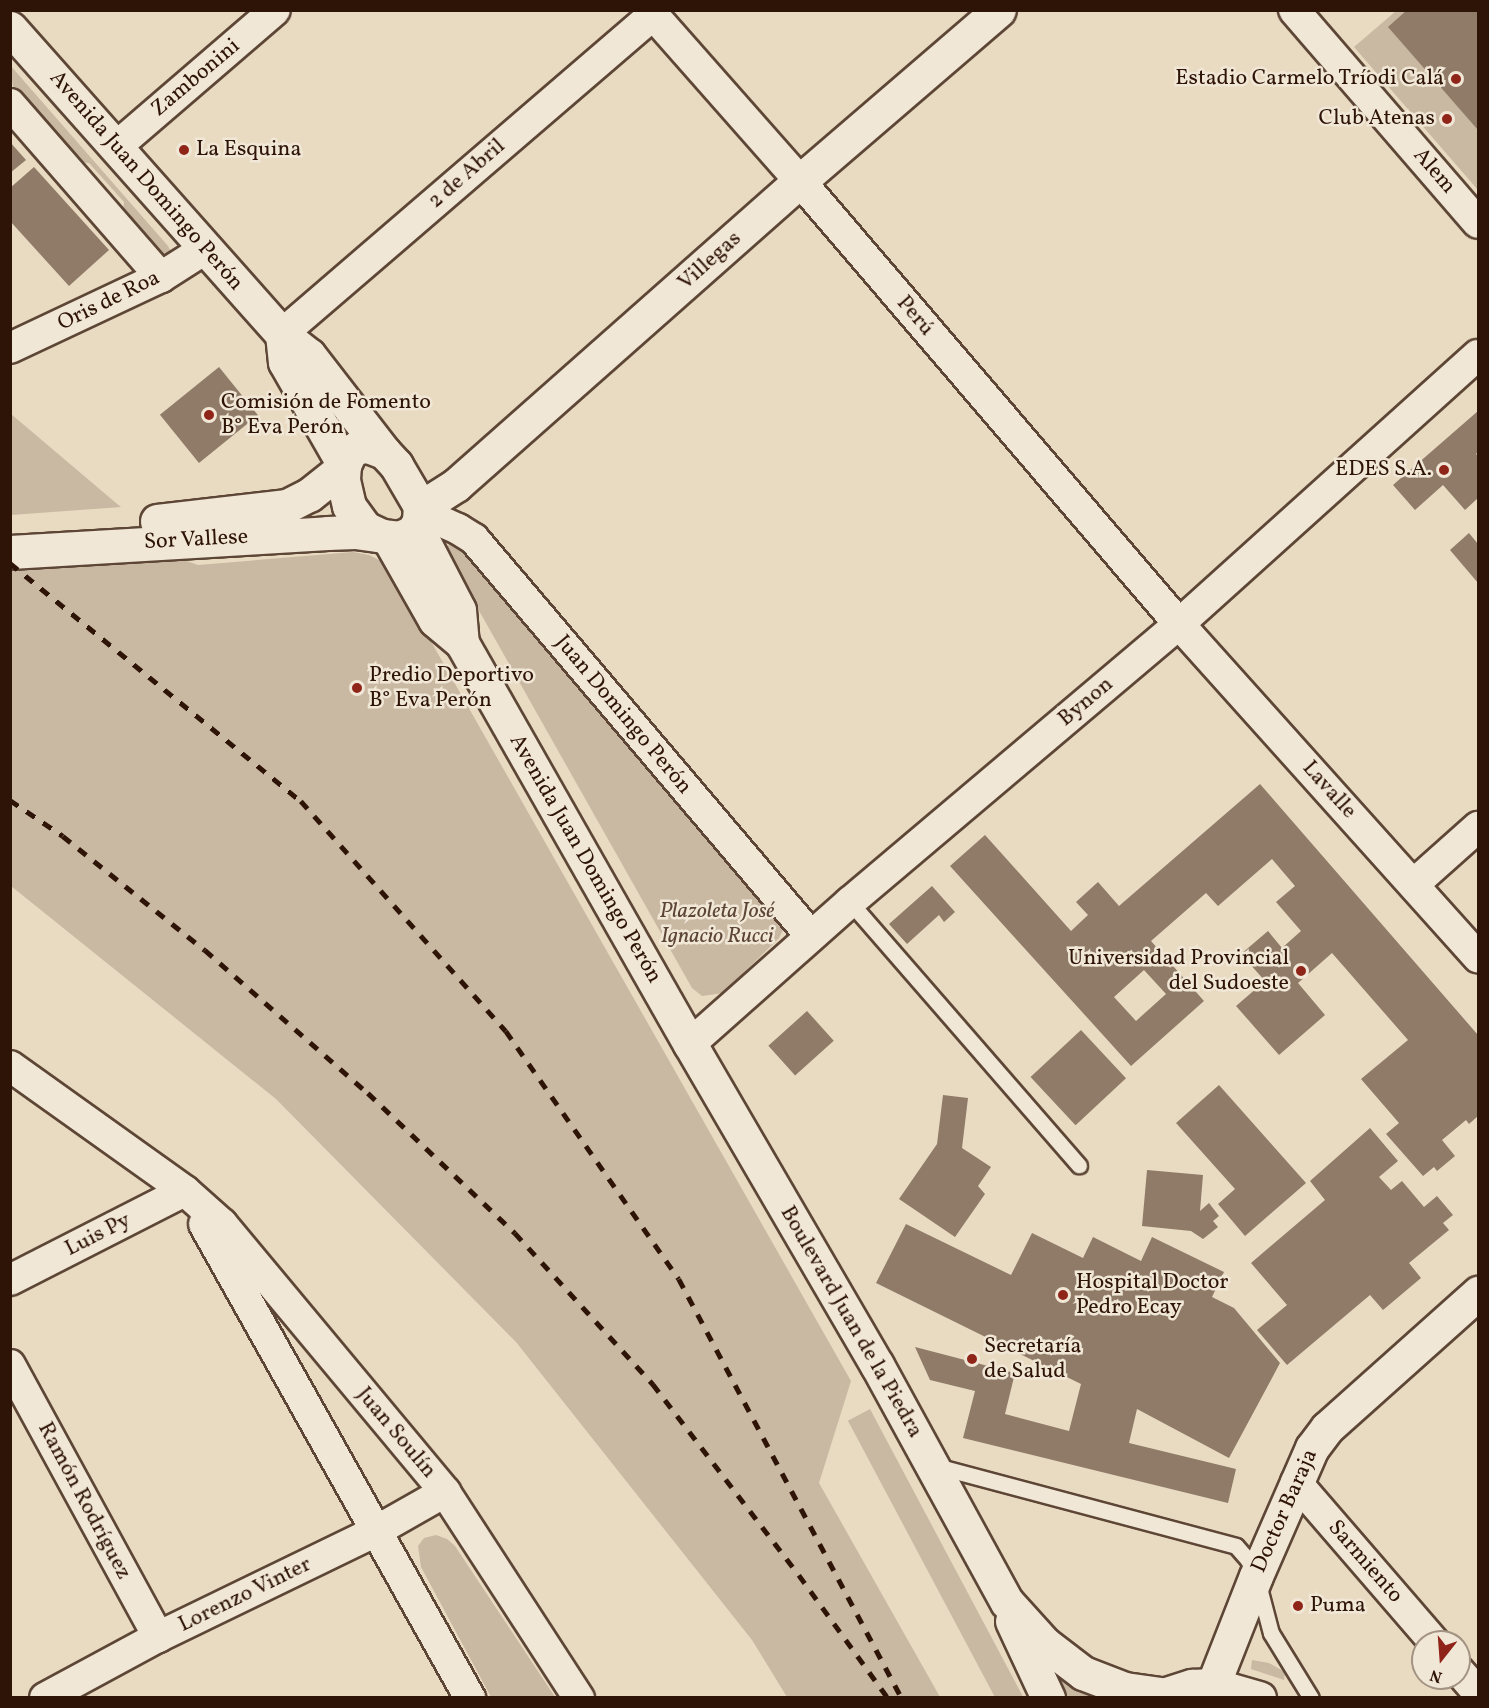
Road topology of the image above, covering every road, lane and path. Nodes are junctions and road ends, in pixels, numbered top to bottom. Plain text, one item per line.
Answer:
1 (275, 10) edge
2 (999, 10) edge
3 (1294, 10) edge
4 (651, 13) edge
5 (10, 28) edge
6 (10, 104) edge
7 (117, 146) junction
8 (800, 181) junction
9 (1479, 223) edge
10 (205, 249) junction
11 (161, 277) junction
12 (282, 334) junction
13 (10, 348) edge
14 (1479, 355) edge
15 (384, 452) junction
16 (344, 466) junction
17 (405, 524) junction
18 (10, 533) edge
19 (10, 552) edge
20 (1179, 624) junction
21 (1479, 826) edge
22 (1414, 884) junction
23 (850, 902) junction
24 (811, 936) junction
25 (1479, 957) edge
26 (690, 1044) junction
27 (10, 1066) edge
28 (1079, 1165) dead end
29 (184, 1191) junction
30 (10, 1280) edge
31 (1479, 1293) edge
32 (10, 1365) edge
33 (933, 1465) junction
34 (1296, 1482) junction
35 (445, 1492) junction
36 (378, 1530) junction
37 (1256, 1576) junction
38 (1007, 1602) junction
39 (1424, 1630) edge
40 (158, 1637) junction
41 (1213, 1685) junction
42 (1157, 1696) edge
43 (45, 1698) edge
44 (470, 1698) edge
45 (579, 1698) edge
46 (1048, 1698) edge
47 (1259, 1698) edge
48 (1311, 1698) edge

1 - 7 street, Zambonini
2 - 8 main road, Villegas
3 - 9 street, Alem
4 - 8 street, Perú
4 - 12 street, 2 de Abril
5 - 7 main road, Avenida Juan Domingo Perón
6 - 11 street
7 - 10 main road, Avenida Juan Domingo Perón
8 - 17 main road, Villegas
8 - 20 street, Perú
10 - 11 street, Oris de Roa
10 - 12 main road, Avenida Juan Domingo Perón
11 - 13 street, Oris de Roa
12 - 15 main road, Avenida Juan Domingo Perón
12 - 16 main road
14 - 20 street, Bynon
15 - 16 main road
15 - 17 main road
16 - 17 main road
16 - 18 main road, Sor Vallese
17 - 19 main road, Sor Vallese
17 - 24 street, Juan Domingo Perón
17 - 26 main road, Avenida Juan Domingo Perón
20 - 22 street, Lavalle
20 - 23 street, Bynon
21 - 22 street
22 - 25 street, Lavalle
23 - 24 street, Bynon
23 - 28 lane
24 - 26 street, Bynon
26 - 33 main road, Boulevard Juan de la Piedra
27 - 29 street, Juan Soulín
29 - 30 street, Luis Py
29 - 35 street, Juan Soulín
29 - 36 street, Juan Soulín
31 - 34 main road, Doctor Baraja
32 - 40 street, Ramón Rodríguez
33 - 37 lane
33 - 38 main road, Boulevard Juan de la Piedra
34 - 37 main road, Doctor Baraja
34 - 39 street, Sarmiento
35 - 36 street, Lorenzo Vinter
35 - 45 street, Juan Soulín
36 - 40 street, Lorenzo Vinter
36 - 44 street, Juan Soulín
37 - 41 main road, Doctor Baraja
37 - 48 lane
38 - 42 main road, Boulevard Juan de la Piedra
38 - 46 main road, Boulevard Juan de la Piedra
40 - 43 street, Lorenzo Vinter
41 - 42 main road, Boulevard Juan de la Piedra
41 - 47 main road, Boulevard Juan de la Piedra

